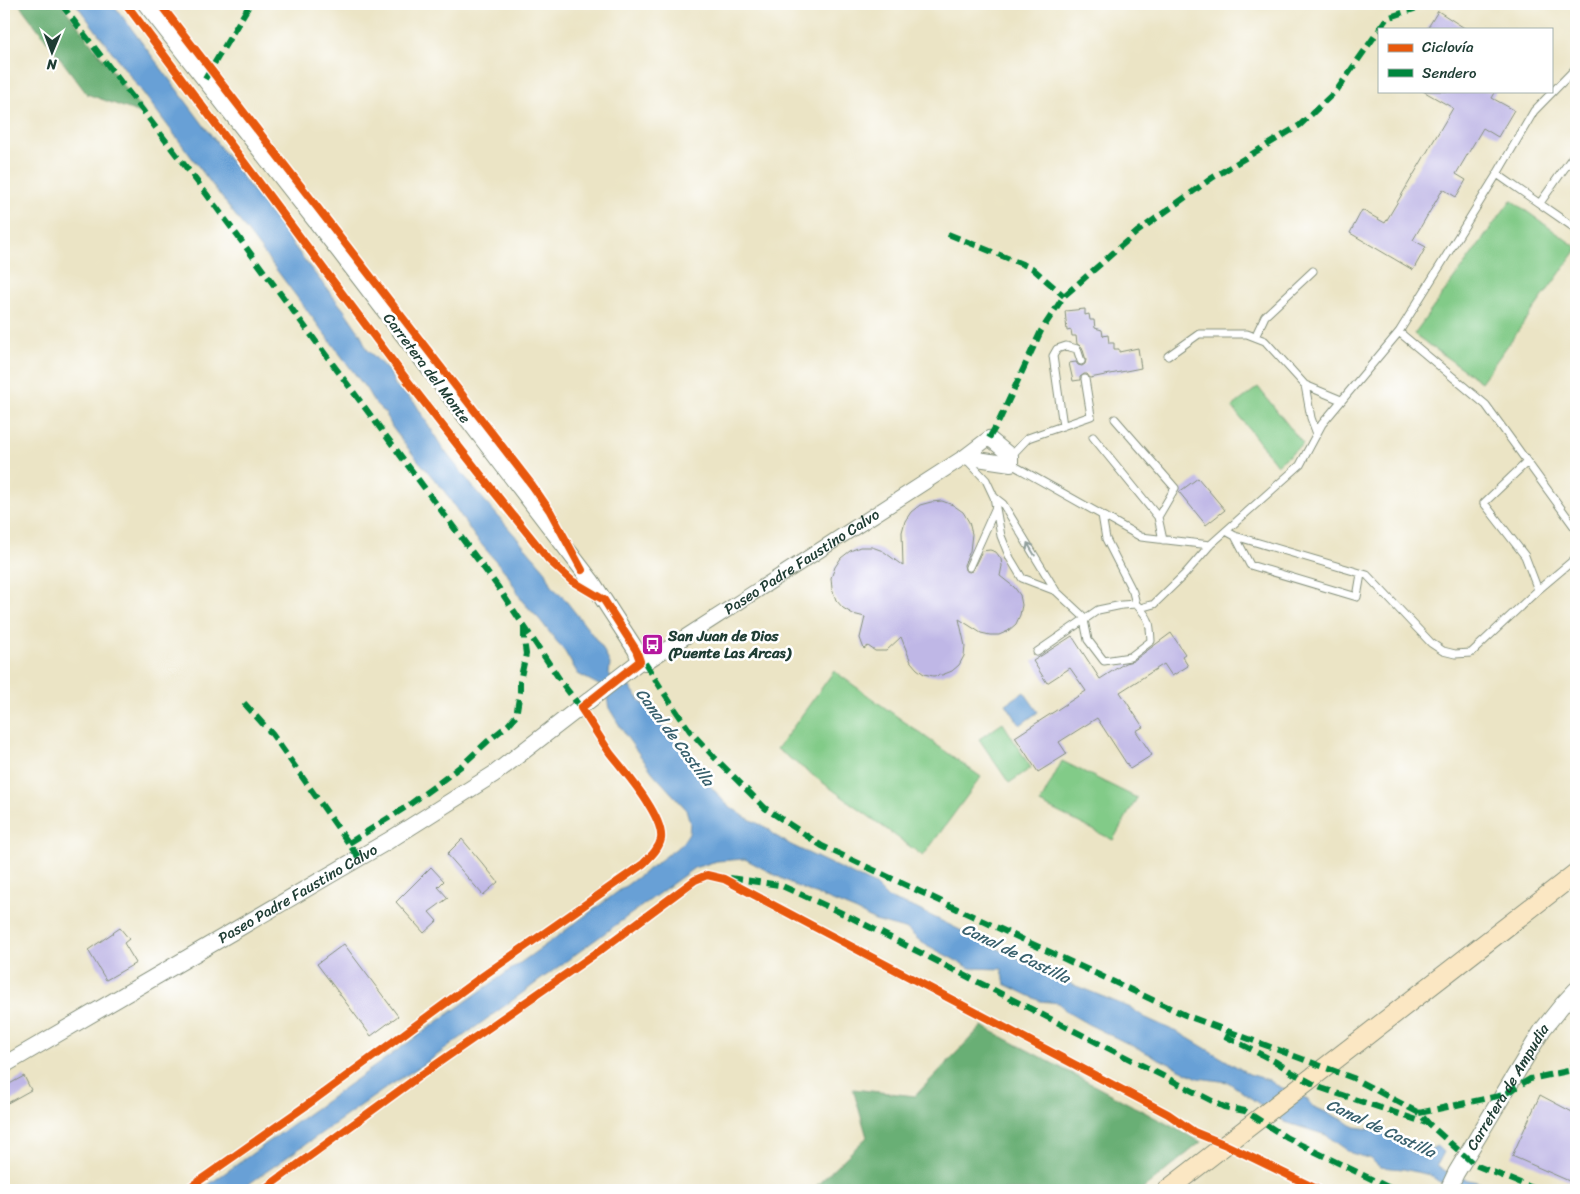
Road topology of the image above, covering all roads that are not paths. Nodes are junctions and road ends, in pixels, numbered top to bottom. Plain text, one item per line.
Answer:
1 (146, 4) edge
2 (1576, 68) edge
3 (1576, 152) edge
4 (1497, 174) junction
5 (1540, 203) junction
6 (1576, 229) edge
7 (1313, 270) dead end
8 (1399, 332) junction
9 (1255, 337) junction
10 (1168, 356) dead end
11 (1081, 360) dead end
12 (1085, 379) dead end
13 (1305, 385) junction
14 (1342, 400) junction
15 (1115, 419) dead end
16 (1063, 426) junction
17 (1317, 434) junction
18 (1093, 437) dead end
19 (964, 457) junction
20 (1011, 460) junction
21 (1527, 462) junction
22 (994, 497) junction
23 (996, 507) junction
24 (1102, 515) junction
25 (1158, 518) junction
26 (1576, 529) edge
27 (1226, 531) junction
28 (1235, 536) junction
29 (1163, 540) junction
30 (1210, 545) junction
31 (1576, 558) edge
32 (969, 567) dead end
33 (1361, 574) junction
34 (1538, 590) junction
35 (1056, 591) junction
36 (1138, 606) junction
37 (1085, 620) junction
38 (1037, 652) dead end
39 (637, 663) junction
40 (1574, 875) edge
41 (1576, 990) edge
42 (4, 1065) edge
43 (1167, 1190) edge
44 (1448, 1190) edge

1 - 39 street, Carretera del Monte
2 - 4 lane
3 - 5 lane
4 - 5 lane
4 - 8 lane
5 - 6 lane
7 - 9 lane
8 - 14 lane
8 - 21 lane
9 - 10 lane
9 - 13 lane
11 - 16 lane
12 - 16 lane
13 - 14 lane
13 - 17 lane
14 - 17 lane
15 - 25 lane
16 - 20 lane
17 - 27 lane
18 - 25 lane
19 - 20 street
19 - 20 street, Paseo Padre Faustino Calvo
19 - 22 lane
19 - 39 street, Paseo Padre Faustino Calvo
20 - 24 lane
21 - 26 lane
21 - 34 lane
22 - 23 lane
35 -> 22 lane
23 - 32 lane
23 - 35 lane
24 - 29 lane
24 - 36 lane
25 - 29 lane
27 - 28 lane
27 - 30 lane
28 - 33 lane
28 - 33 lane
29 - 30 lane
30 - 36 lane
31 - 34 lane
33 - 34 lane
35 - 37 lane
36 - 37 lane
36 - 37 lane
37 - 38 lane
39 - 42 street, Paseo Padre Faustino Calvo
40 - 43 main road
41 - 44 street, Carretera de Ampudia

